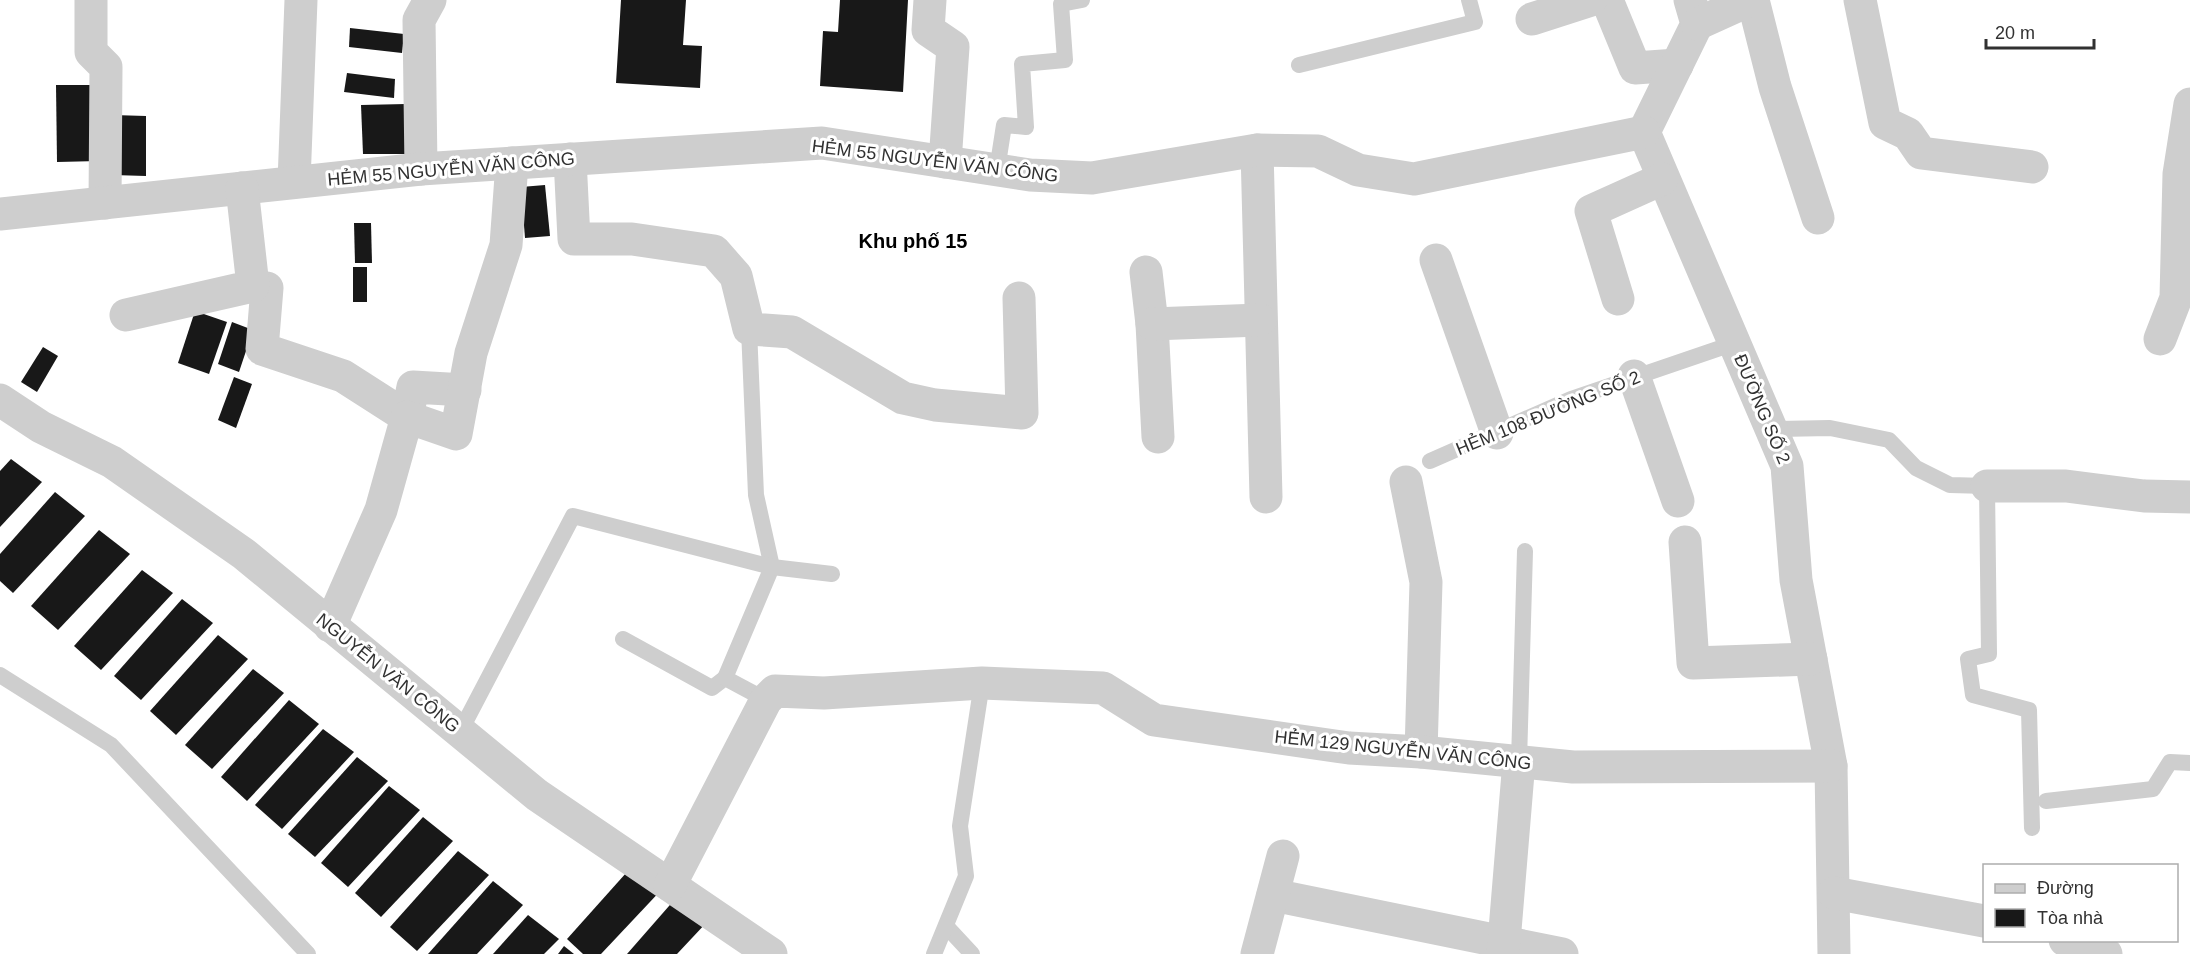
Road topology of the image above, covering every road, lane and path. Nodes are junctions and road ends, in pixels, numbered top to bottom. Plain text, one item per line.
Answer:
1 (91, 0) edge
2 (301, 0) edge
3 (430, 0) edge
4 (930, 0) edge
5 (1082, 0) edge
6 (1469, 0) edge
7 (1591, 0) edge
8 (1607, 0) edge
9 (1752, 0) edge
10 (1860, 0) edge
11 (1694, 12) edge
12 (1532, 19) dead end
13 (1299, 65) dead end
14 (1677, 65) junction
15 (2190, 104) edge
16 (1644, 132) junction
17 (1257, 150) junction
18 (570, 159) junction
19 (945, 162) junction
20 (512, 163) junction
21 (2032, 167) dead end
22 (421, 169) junction
23 (998, 170) junction
24 (1662, 179) junction
25 (294, 182) junction
26 (242, 188) junction
27 (105, 203) junction
28 (0, 214) edge
29 (1818, 218) dead end
30 (1437, 261) dead end
31 (1146, 272) dead end
32 (253, 286) junction
33 (1019, 298) dead end
34 (1618, 299) dead end
35 (126, 315) dead end
36 (1260, 320) junction
37 (1152, 324) junction
38 (749, 329) junction
39 (2160, 339) dead end
40 (1735, 343) junction
41 (1634, 376) junction
42 (465, 390) junction
43 (0, 400) edge
44 (407, 417) junction
45 (1772, 429) junction
46 (1497, 433) junction
47 (1158, 437) dead end
48 (1418, 471) joint
49 (1986, 486) junction
50 (1266, 497) dead end
51 (2190, 497) edge
52 (1678, 501) dead end
53 (1685, 542) dead end
54 (1525, 551) dead end
55 (771, 567) junction
56 (832, 574) dead end
57 (330, 626) junction
58 (622, 639) dead end
59 (1811, 659) junction
60 (0, 675) edge
61 (725, 678) junction
62 (982, 683) junction
63 (766, 700) junction
64 (460, 732) junction
65 (1420, 752) junction
66 (1519, 761) junction
67 (2190, 763) edge
68 (1831, 766) junction
69 (2046, 801) dead end
70 (2032, 828) dead end
71 (1283, 856) dead end
72 (670, 885) junction
73 (1834, 893) junction
74 (1274, 895) junction
75 (1983, 921) edge
76 (946, 926) junction
77 (2071, 942) edge
78 (1504, 948) edge
79 (308, 954) edge
80 (771, 954) edge
81 (934, 954) edge
82 (972, 954) edge
83 (1257, 954) edge
84 (1562, 954) edge
85 (1834, 954) edge
86 (2106, 954) edge

1 - 27 street
2 - 25 street
3 - 22 street
4 - 19 street
5 - 23 lane
6 - 13 lane
7 - 12 street
8 - 14 street
9 - 11 street
9 - 29 street
10 - 21 street
11 - 14 street
14 - 16 street
15 - 39 street
16 - 17 street, HẺM 55 NGUYỄN VĂN CÔNG
16 - 24 street, ĐƯỜNG SỐ 2
17 - 23 street, HẺM 55 NGUYỄN VĂN CÔNG
17 - 36 street
18 - 19 street, HẺM 55 NGUYỄN VĂN CÔNG
18 - 20 street, HẺM 55 NGUYỄN VĂN CÔNG
18 - 38 street
19 - 23 street, HẺM 55 NGUYỄN VĂN CÔNG
20 - 22 street, HẺM 55 NGUYỄN VĂN CÔNG
20 - 42 street
22 - 25 street, HẺM 55 NGUYỄN VĂN CÔNG
24 - 34 street
24 - 40 street, ĐƯỜNG SỐ 2
25 - 26 street, HẺM 55 NGUYỄN VĂN CÔNG
26 - 27 street, HẺM 55 NGUYỄN VĂN CÔNG
26 - 32 street
27 - 28 street, HẺM 55 NGUYỄN VĂN CÔNG
30 - 46 street
31 - 37 street
32 - 35 street
32 - 44 street
33 - 38 street
36 - 37 street
36 - 50 street
37 - 47 street
38 - 55 lane
40 - 41 lane, HẺM 108 ĐƯỜNG SỐ 2
40 - 45 street, ĐƯỜNG SỐ 2
41 - 46 lane, HẺM 108 ĐƯỜNG SỐ 2
41 - 52 street
42 - 44 street
42 - 44 street
43 - 57 street, NGUYỄN VĂN CÔNG
44 - 57 street
45 - 49 lane
45 - 59 street, ĐƯỜNG SỐ 2
46 - 48 lane, HẺM 108 ĐƯỜNG SỐ 2
48 - 65 street
49 - 51 street
49 - 70 lane
53 - 59 street
54 - 66 lane
55 - 56 lane
55 - 61 lane
55 - 64 lane
57 - 64 street, NGUYỄN VĂN CÔNG
58 - 61 lane
59 - 68 street, ĐƯỜNG SỐ 2
60 - 79 lane
61 - 63 lane
62 - 63 street, HẺM 129 NGUYỄN VĂN CÔNG
62 - 65 street, HẺM 129 NGUYỄN VĂN CÔNG
62 - 76 lane
63 - 72 street
64 - 72 street, NGUYỄN VĂN CÔNG
65 - 66 street, HẺM 129 NGUYỄN VĂN CÔNG
66 - 68 street, HẺM 129 NGUYỄN VĂN CÔNG
66 - 78 street
67 - 69 lane
68 - 73 street, ĐƯỜNG SỐ 2
71 - 74 street
72 - 80 street, NGUYỄN VĂN CÔNG
73 - 75 street
73 - 85 street, ĐƯỜNG SỐ 2
74 - 78 street
74 - 83 street
76 - 81 lane
76 - 82 lane
77 - 86 street
78 - 84 street

